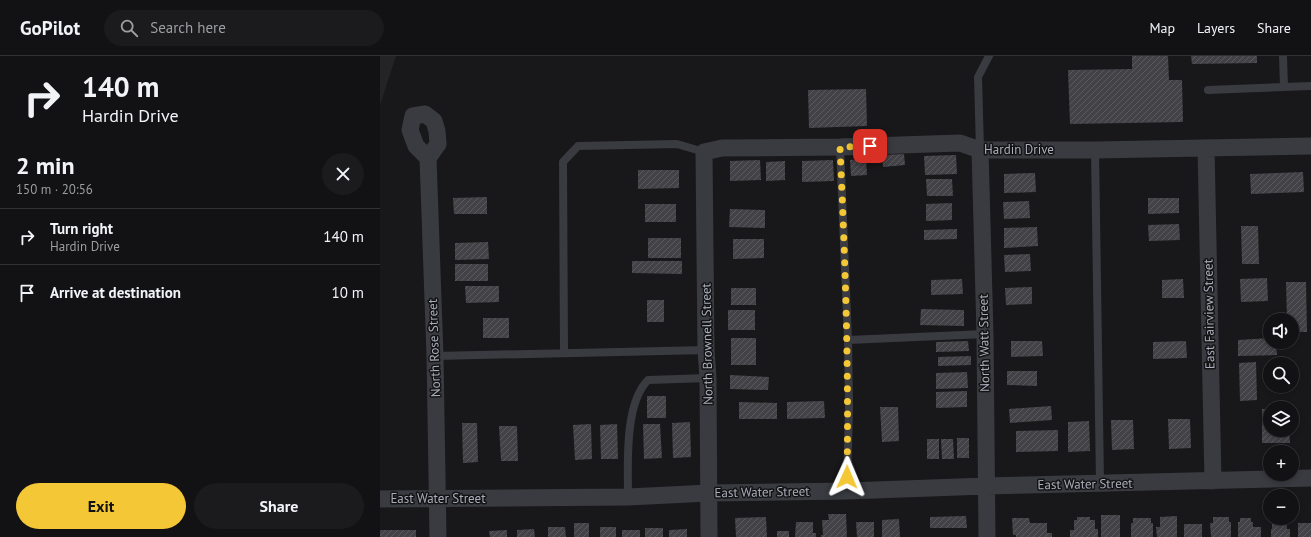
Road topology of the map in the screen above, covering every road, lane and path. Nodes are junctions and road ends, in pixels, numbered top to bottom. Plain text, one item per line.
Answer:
1 (989, 56) edge
2 (1284, 56) edge
3 (1311, 86) edge
4 (1284, 87) junction
5 (1208, 90) dead end
6 (1311, 146) edge
7 (840, 147) junction
8 (1206, 148) junction
9 (980, 150) junction
10 (1095, 150) junction
11 (704, 152) junction
12 (428, 158) dead end
13 (985, 334) junction
14 (848, 340) junction
15 (706, 350) junction
16 (564, 352) junction
17 (435, 356) junction
18 (708, 378) junction
19 (1311, 478) edge
20 (1213, 481) junction
21 (1100, 483) junction
22 (986, 486) junction
23 (847, 491) junction
24 (709, 493) junction
25 (628, 497) junction
26 (437, 498) junction
27 (380, 499) edge
28 (438, 537) edge
29 (709, 537) edge
30 (986, 537) edge

1 - 9 lane
2 - 4 lane
3 - 4 lane
4 - 5 lane
6 - 8 street, Hardin Drive
7 - 9 street, Hardin Drive
7 - 11 street, Hardin Drive
7 - 14 lane
8 - 10 street, Hardin Drive
8 - 20 street, East Fairview Street
9 - 10 street, Hardin Drive
9 - 13 street, North Watt Street
10 - 21 lane
11 - 15 street, North Brownell Street
11 - 16 lane
12 - 17 street, North Rose Street
13 - 14 lane
13 - 22 street, North Watt Street
14 - 23 lane
15 - 16 lane
15 - 18 street, North Brownell Street
16 - 17 lane
17 - 26 street, North Rose Street
18 - 24 street, North Brownell Street
18 - 25 lane
19 - 20 street, East Water Street
20 - 21 street, East Water Street
21 - 22 street, East Water Street
22 - 23 street, East Water Street
22 - 30 street, North Watt Street
23 - 24 street, East Water Street
24 - 25 street, East Water Street
24 - 29 street, North Brownell Street
25 - 26 street, East Water Street
26 - 27 street, East Water Street
26 - 28 street, North Rose Street

